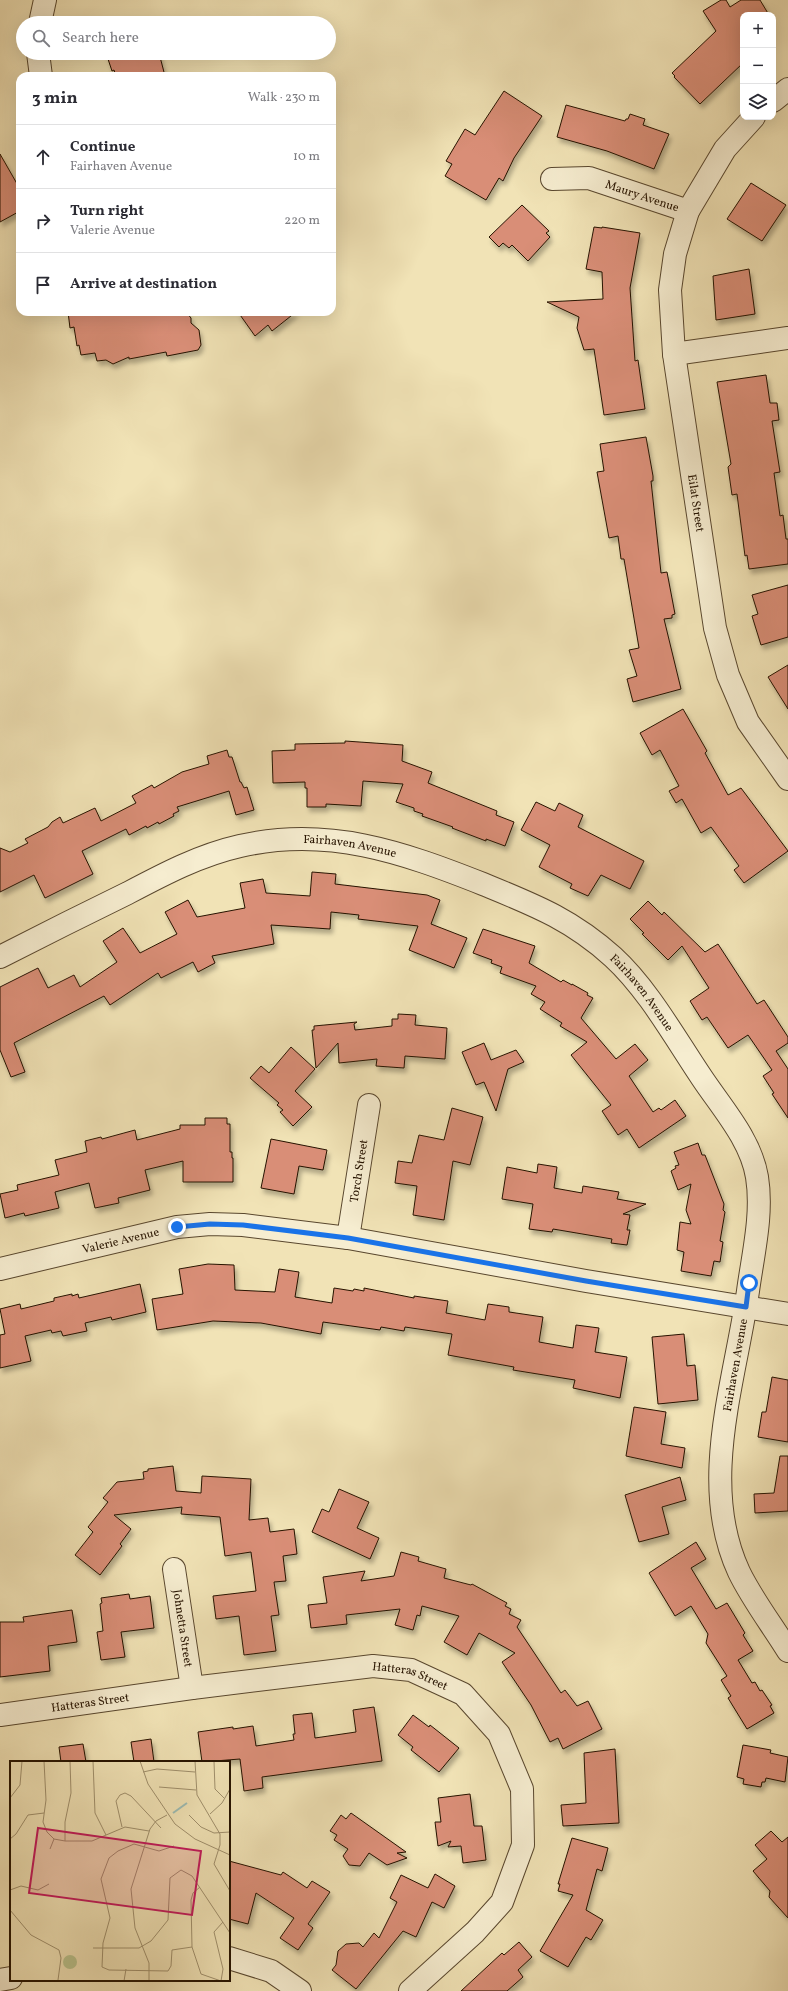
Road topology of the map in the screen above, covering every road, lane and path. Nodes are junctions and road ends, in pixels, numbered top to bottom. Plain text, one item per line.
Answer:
1 (45, 0) edge
2 (42, 16) edge
3 (39, 60) edge
4 (40, 72) edge
5 (788, 89) edge
6 (776, 99) edge
7 (751, 120) edge
8 (552, 179) dead end
9 (688, 211) junction
10 (788, 338) edge
11 (674, 354) junction
12 (788, 779) edge
13 (0, 957) edge
14 (369, 1105) dead end
15 (348, 1238) junction
16 (0, 1269) edge
17 (746, 1307) junction
18 (788, 1314) edge
19 (174, 1569) dead end
20 (788, 1651) edge
21 (192, 1688) junction
22 (0, 1715) edge
23 (230, 1958) edge
24 (10, 1978) edge
25 (0, 1980) edge
26 (300, 1991) edge
27 (410, 1991) edge

1 - 2 street
3 - 4 street
5 - 6 street
7 - 9 street, Maury Avenue
8 - 9 street, Maury Avenue
9 - 11 street, Eilat Street
10 - 11 street
11 - 12 street, Eilat Street
13 - 17 street, Fairhaven Avenue
14 - 15 street, Torch Street
15 - 16 street, Valerie Avenue
15 - 17 street, Valerie Avenue
17 - 18 street, Valerie Avenue
17 - 20 street, Fairhaven Avenue
19 - 21 street, Johnetta Street
21 - 22 street, Hatteras Street
21 - 27 street, Hatteras Street
23 - 26 street
24 - 25 street

